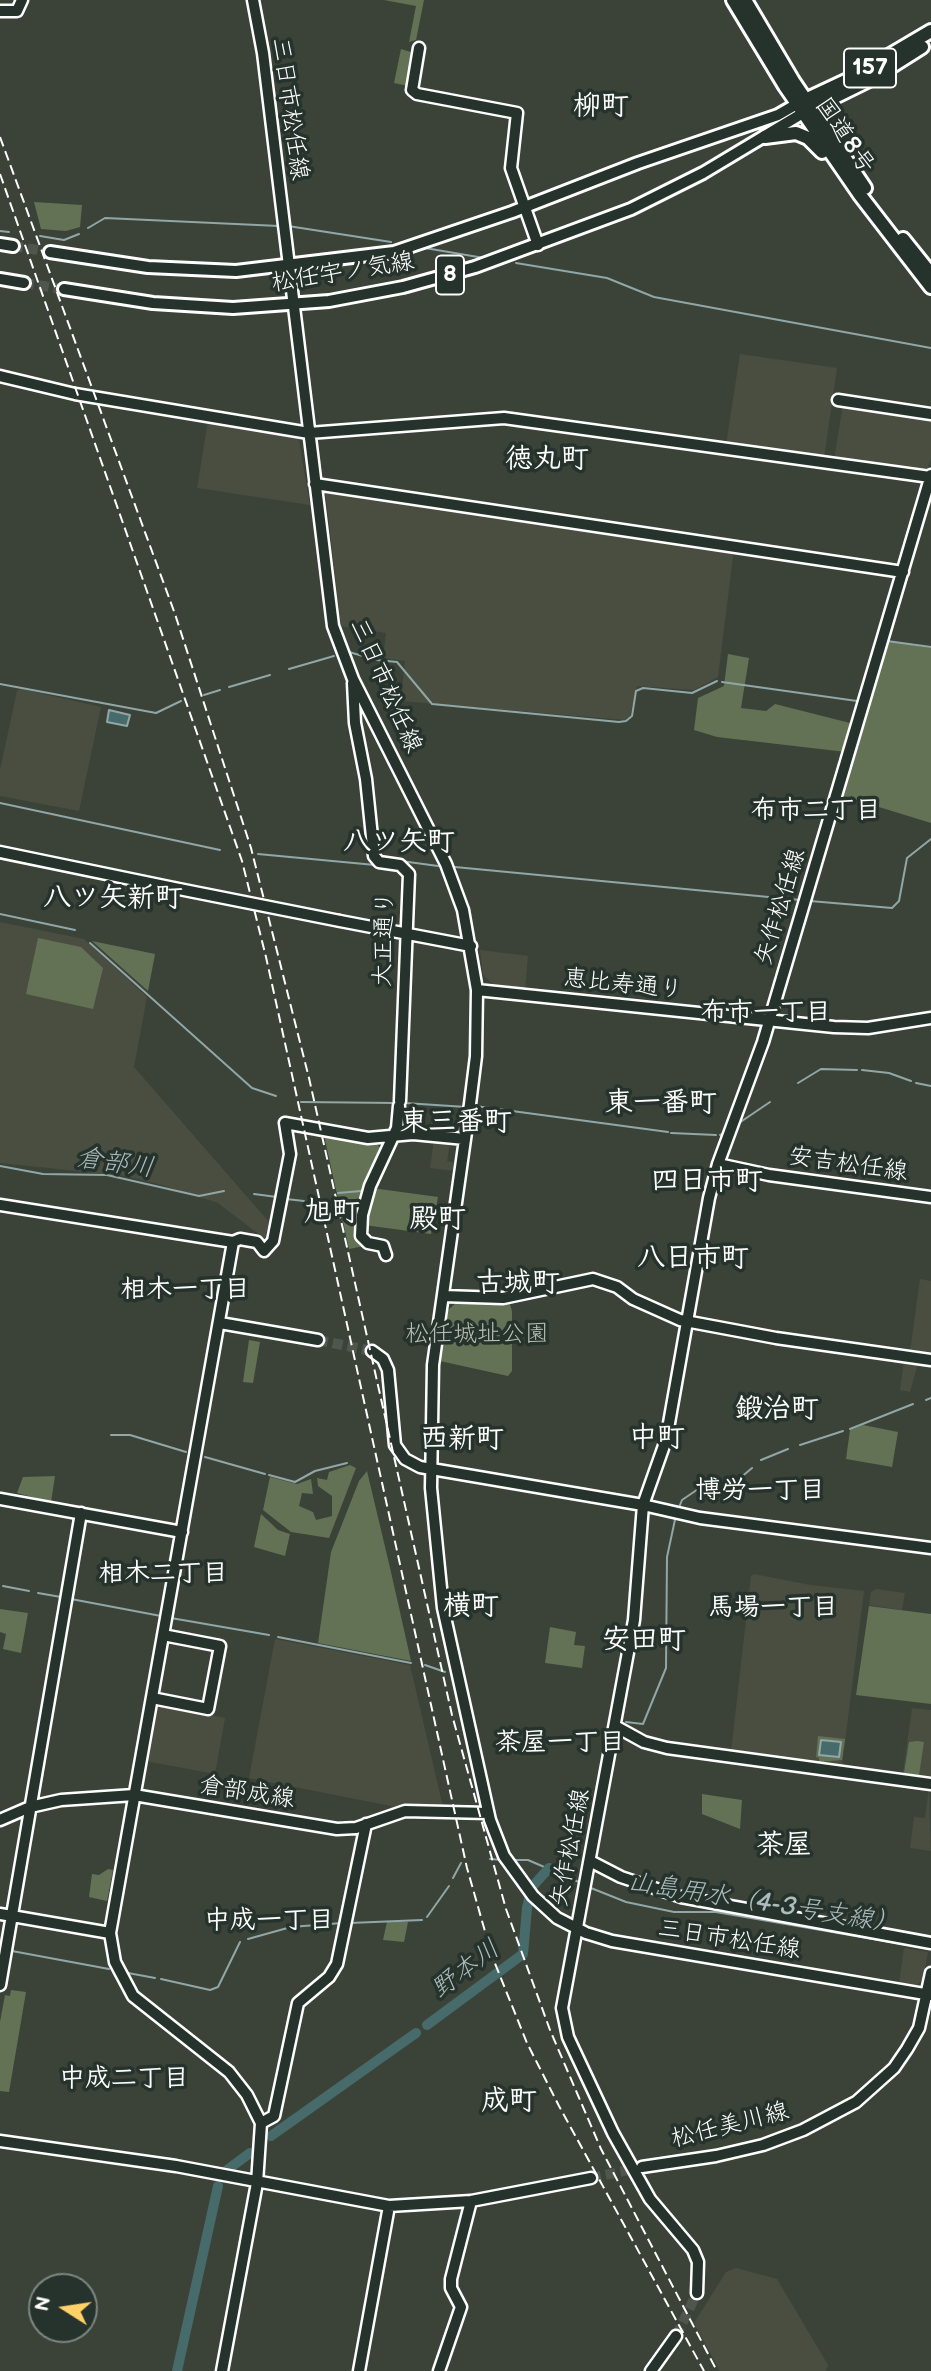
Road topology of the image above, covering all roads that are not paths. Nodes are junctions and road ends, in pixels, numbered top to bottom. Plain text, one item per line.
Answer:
1 (22, 0) edge
2 (253, 0) edge
3 (733, 0) edge
4 (745, 0) edge
5 (0, 10) edge
6 (931, 31) edge
7 (931, 41) edge
8 (419, 48) dead end
9 (804, 106) junction
10 (765, 137) junction
11 (857, 191) junction
12 (525, 207) junction
13 (0, 244) edge
14 (538, 245) junction
15 (13, 246) tunnel mouth
16 (50, 252) tunnel mouth
17 (288, 267) junction
18 (931, 274) edge
19 (0, 279) edge
20 (24, 283) tunnel mouth
21 (931, 287) edge
22 (64, 289) tunnel mouth
23 (292, 305) junction
24 (0, 376) edge
25 (838, 400) dead end
26 (931, 414) edge
27 (309, 433) junction
28 (931, 476) edge
29 (315, 484) junction
30 (904, 572) junction
31 (353, 679) junction
32 (0, 852) edge
33 (407, 933) junction
34 (471, 946) junction
35 (477, 990) junction
36 (931, 1018) edge
37 (769, 1021) junction
38 (393, 1137) junction
39 (465, 1139) junction
40 (718, 1164) junction
41 (931, 1198) edge
42 (0, 1205) edge
43 (233, 1242) junction
44 (386, 1255) dead end
45 (443, 1296) junction
46 (689, 1321) junction
47 (220, 1323) junction
48 (318, 1340) tunnel mouth
49 (372, 1351) dead end
50 (931, 1360) edge
51 (430, 1470) junction
52 (0, 1499) edge
53 (643, 1505) junction
54 (81, 1513) junction
55 (182, 1532) junction
56 (931, 1549) edge
57 (163, 1635) junction
58 (152, 1698) junction
59 (615, 1726) junction
60 (931, 1784) edge
61 (134, 1795) junction
62 (30, 1807) junction
63 (488, 1814) junction
64 (0, 1820) edge
65 (366, 1824) junction
66 (590, 1861) junction
67 (0, 1914) edge
68 (12, 1916) junction
69 (576, 1929) junction
70 (110, 1933) junction
71 (931, 1943) edge
72 (931, 1973) edge
73 (0, 1985) edge
74 (930, 1994) edge
75 (261, 2123) junction
76 (0, 2141) edge
77 (642, 2167) tunnel mouth
78 (591, 2178) tunnel mouth
79 (257, 2183) junction
80 (471, 2201) junction
81 (388, 2206) junction
82 (697, 2293) tunnel mouth
83 (676, 2336) tunnel mouth
84 (222, 2371) edge
85 (359, 2371) edge
86 (439, 2371) edge
87 (651, 2371) edge

1 - 5 street
2 - 17 street, 三日市松任線
3 - 9 highway, 国道8号
4 - 9 highway, 国道8号
6 - 9 highway, 157
7 - 9 highway, 157
8 - 12 street
9 - 10 main road, 松任宇ノ気線 / 8
9 - 11 highway, 国道8号
9 - 12 main road, 松任宇ノ気線 / 8
9 - 18 highway, 国道8号
10 - 11 highway
10 - 14 main road, 松任宇ノ気線 / 8
11 - 21 highway, 国道8号
12 - 14 street
12 - 17 main road, 松任宇ノ気線 / 8
13 - 15 main road
14 - 23 main road, 松任宇ノ気線 / 8
16 - 17 main road, 松任宇ノ気線 / 8
17 - 23 street, 三日市松任線
19 - 20 main road
22 - 23 main road, 松任宇ノ気線 / 8
23 - 27 street, 三日市松任線
24 - 27 street
25 - 26 street
27 - 28 street
27 - 29 street, 三日市松任線
28 - 30 street, 矢作松任線
29 - 30 street
29 - 31 street, 三日市松任線
30 - 37 street, 矢作松任線
31 - 33 street, 大正通り
31 - 34 street, 三日市松任線
32 - 33 street, bridge
33 - 34 street
33 - 38 street, 大正通り
34 - 35 street, 三日市松任線
35 - 37 street, 恵比寿通り
35 - 39 street, 三日市松任線
36 - 37 street, 恵比寿通り
37 - 40 street, 矢作松任線
38 - 39 street
38 - 43 street
38 - 44 street, 大正通り
39 - 45 street, 三日市松任線
40 - 41 street, 安吉松任線
40 - 46 street, 矢作松任線
42 - 43 street
43 - 47 street
45 - 46 street
45 - 51 street, 三日市松任線
46 - 50 street
46 - 53 street, 矢作松任線
47 - 48 street
47 - 55 street
49 - 51 street
51 - 53 street
51 - 63 street, 三日市松任線
52 - 54 street
53 - 56 street
53 - 59 street, 矢作松任線
54 - 55 street
54 - 62 street
55 - 57 street
57 - 58 street
57 - 58 street
58 - 61 street
59 - 60 street
59 - 66 street, 矢作松任線
61 - 62 street, 倉部成線
61 - 65 street, 倉部成線
61 - 70 street
62 - 64 street, 倉部成線
62 - 68 street
63 - 65 street, 倉部成線
63 - 69 street, 三日市松任線
65 - 75 street
66 - 69 street, 矢作松任線
66 - 71 street
67 - 68 street
68 - 70 street
68 - 73 street
69 - 74 street, 三日市松任線
69 - 82 street, 矢作松任線
70 - 75 street
72 - 74 street, 松任美川線
74 - 77 street, 松任美川線
75 - 79 street
76 - 79 street
78 - 80 street
79 - 81 street
79 - 84 street
80 - 81 street
80 - 86 street
81 - 85 street
83 - 87 street

